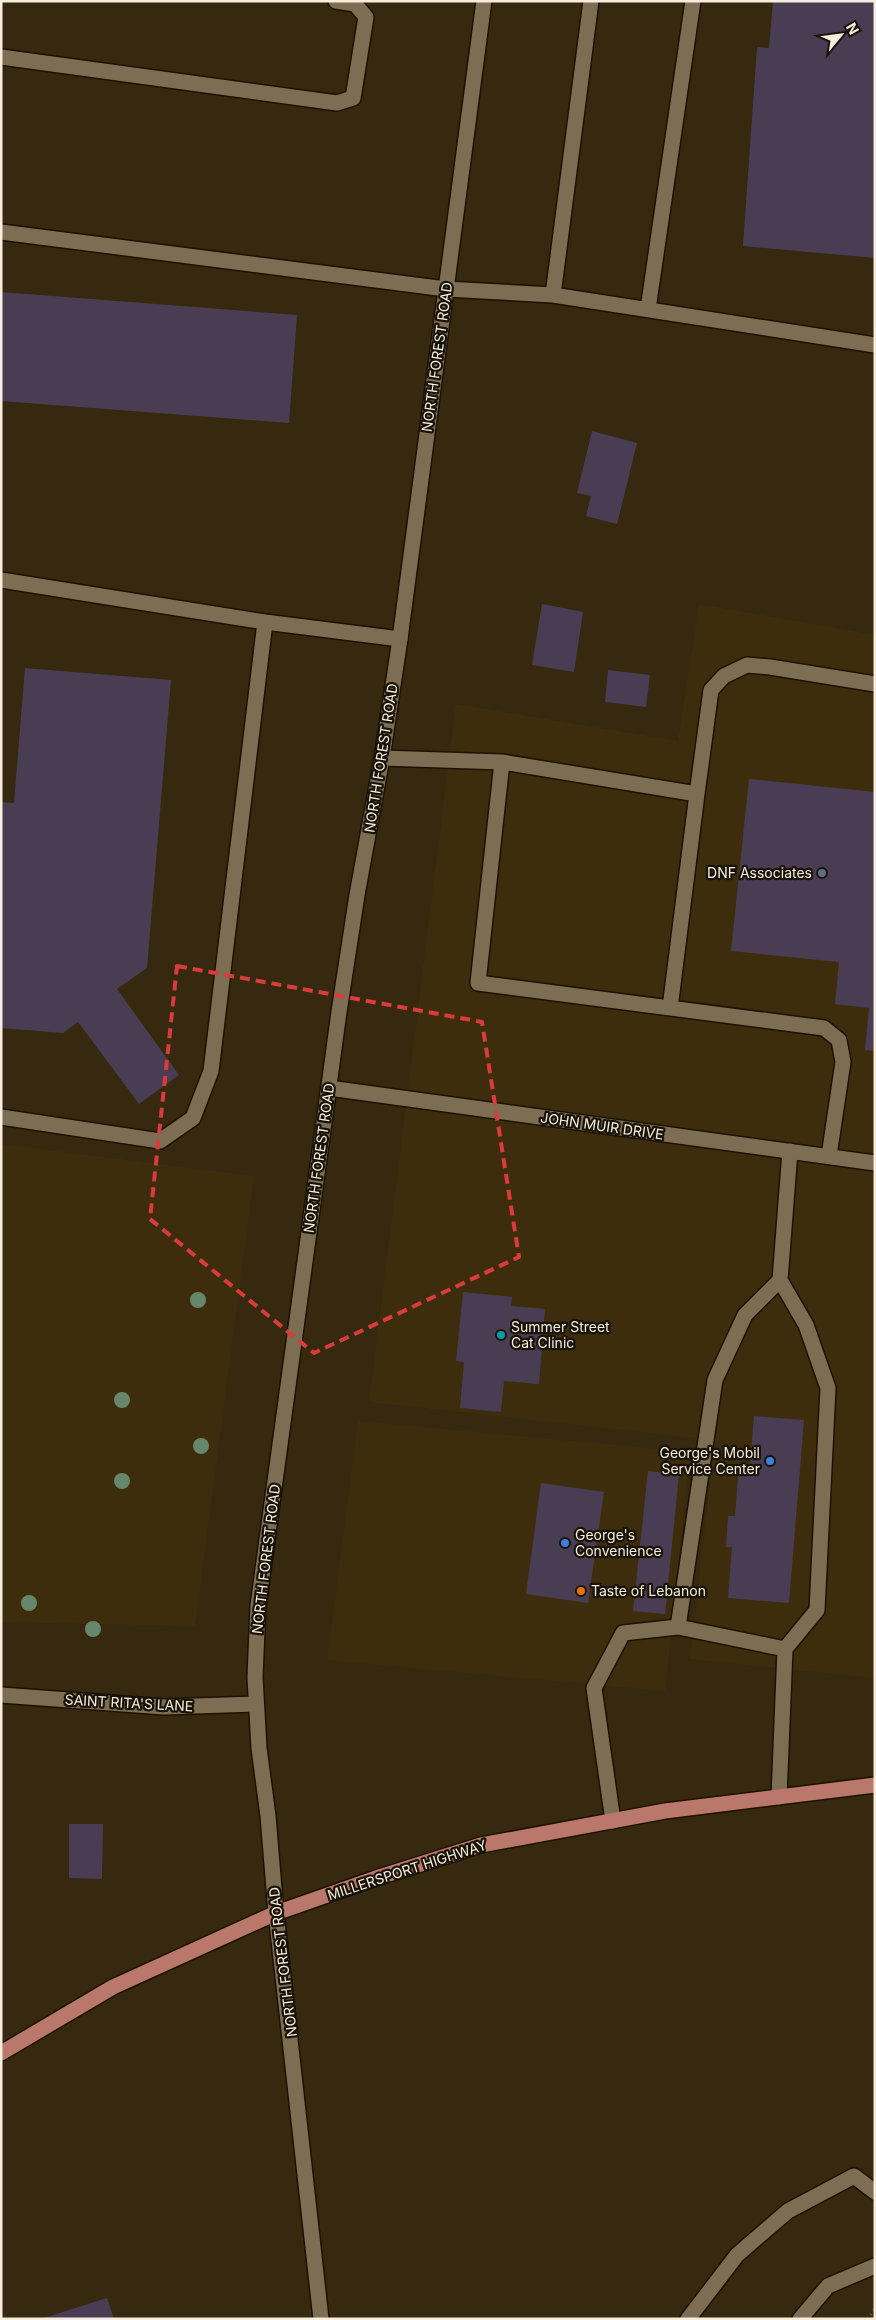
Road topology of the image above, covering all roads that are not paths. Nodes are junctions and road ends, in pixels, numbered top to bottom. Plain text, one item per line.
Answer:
1 (336, 1) edge
2 (484, 1) edge
3 (591, 1) edge
4 (693, 1) edge
5 (1, 57) edge
6 (1, 232) edge
7 (446, 289) junction
8 (553, 295) junction
9 (648, 309) junction
10 (875, 345) edge
11 (1, 580) edge
12 (265, 622) junction
13 (400, 639) junction
14 (875, 684) edge
15 (382, 758) junction
16 (502, 762) junction
17 (697, 794) junction
18 (670, 1008) junction
19 (329, 1088) junction
20 (1, 1117) edge
21 (790, 1151) junction
22 (829, 1156) junction
23 (875, 1163) edge
24 (780, 1280) junction
25 (678, 1627) junction
26 (786, 1649) junction
27 (1, 1695) edge
28 (256, 1704) junction
29 (875, 1785) edge
30 (779, 1797) junction
31 (613, 1821) junction
32 (276, 1913) junction
33 (1, 2053) edge
34 (875, 2192) edge
35 (875, 2266) edge
36 (321, 2319) edge
37 (688, 2319) edge
38 (800, 2319) edge

1 - 5 street
2 - 7 street, NORTH FOREST ROAD
3 - 8 street
4 - 9 street
6 - 7 street
7 - 8 street
7 - 13 street, NORTH FOREST ROAD
8 - 9 street
9 - 10 street
11 - 12 street
12 - 13 street
12 - 20 street
13 - 15 street, NORTH FOREST ROAD
14 - 17 street
15 - 16 street
15 - 19 street, NORTH FOREST ROAD
16 - 17 street
16 - 18 street
17 - 18 street
18 - 22 street
19 - 21 street, JOHN MUIR DRIVE
19 - 28 street, NORTH FOREST ROAD
21 - 22 street, JOHN MUIR DRIVE
21 - 24 street
22 - 23 street, JOHN MUIR DRIVE
24 - 25 street
24 - 26 street
25 - 26 street
25 - 31 street
26 - 30 street
27 - 28 street, SAINT RITA'S LANE
28 - 32 street, NORTH FOREST ROAD
29 - 30 main road, MILLERSPORT HIGHWAY
30 - 31 main road, MILLERSPORT HIGHWAY
31 - 32 main road, MILLERSPORT HIGHWAY
32 - 33 main road, MILLERSPORT HIGHWAY
32 - 36 street, NORTH FOREST ROAD
34 - 37 street
35 - 38 street

